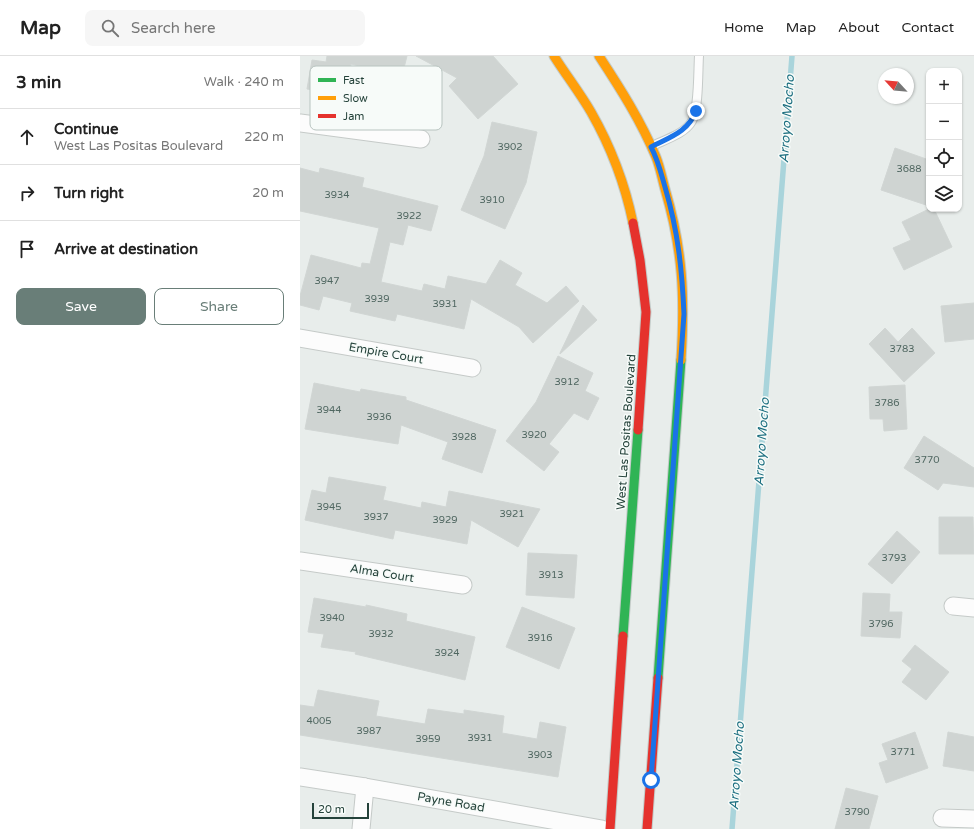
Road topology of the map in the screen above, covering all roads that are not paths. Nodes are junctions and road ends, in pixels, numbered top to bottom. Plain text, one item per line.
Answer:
1 (554, 56) edge
2 (599, 56) edge
3 (699, 56) edge
4 (300, 123) edge
5 (310, 124) edge
6 (353, 130) edge
7 (421, 139) dead end
8 (651, 147) junction
9 (300, 338) edge
10 (472, 368) dead end
11 (300, 561) edge
12 (463, 585) dead end
13 (953, 606) dead end
14 (974, 608) edge
15 (300, 777) edge
16 (365, 787) junction
17 (942, 818) dead end
18 (974, 819) edge
19 (360, 829) edge
20 (602, 829) edge
21 (610, 829) edge
22 (648, 829) edge

1 - 21 main road, West Las Positas Boulevard
2 - 8 main road
3 - 8 lane
4 - 5 street
6 - 7 street
8 - 22 main road
9 - 10 street, Empire Court
11 - 12 street, Alma Court
13 - 14 street
15 - 16 street, Payne Road
16 - 19 street
16 - 20 street, Payne Road
17 - 18 street

